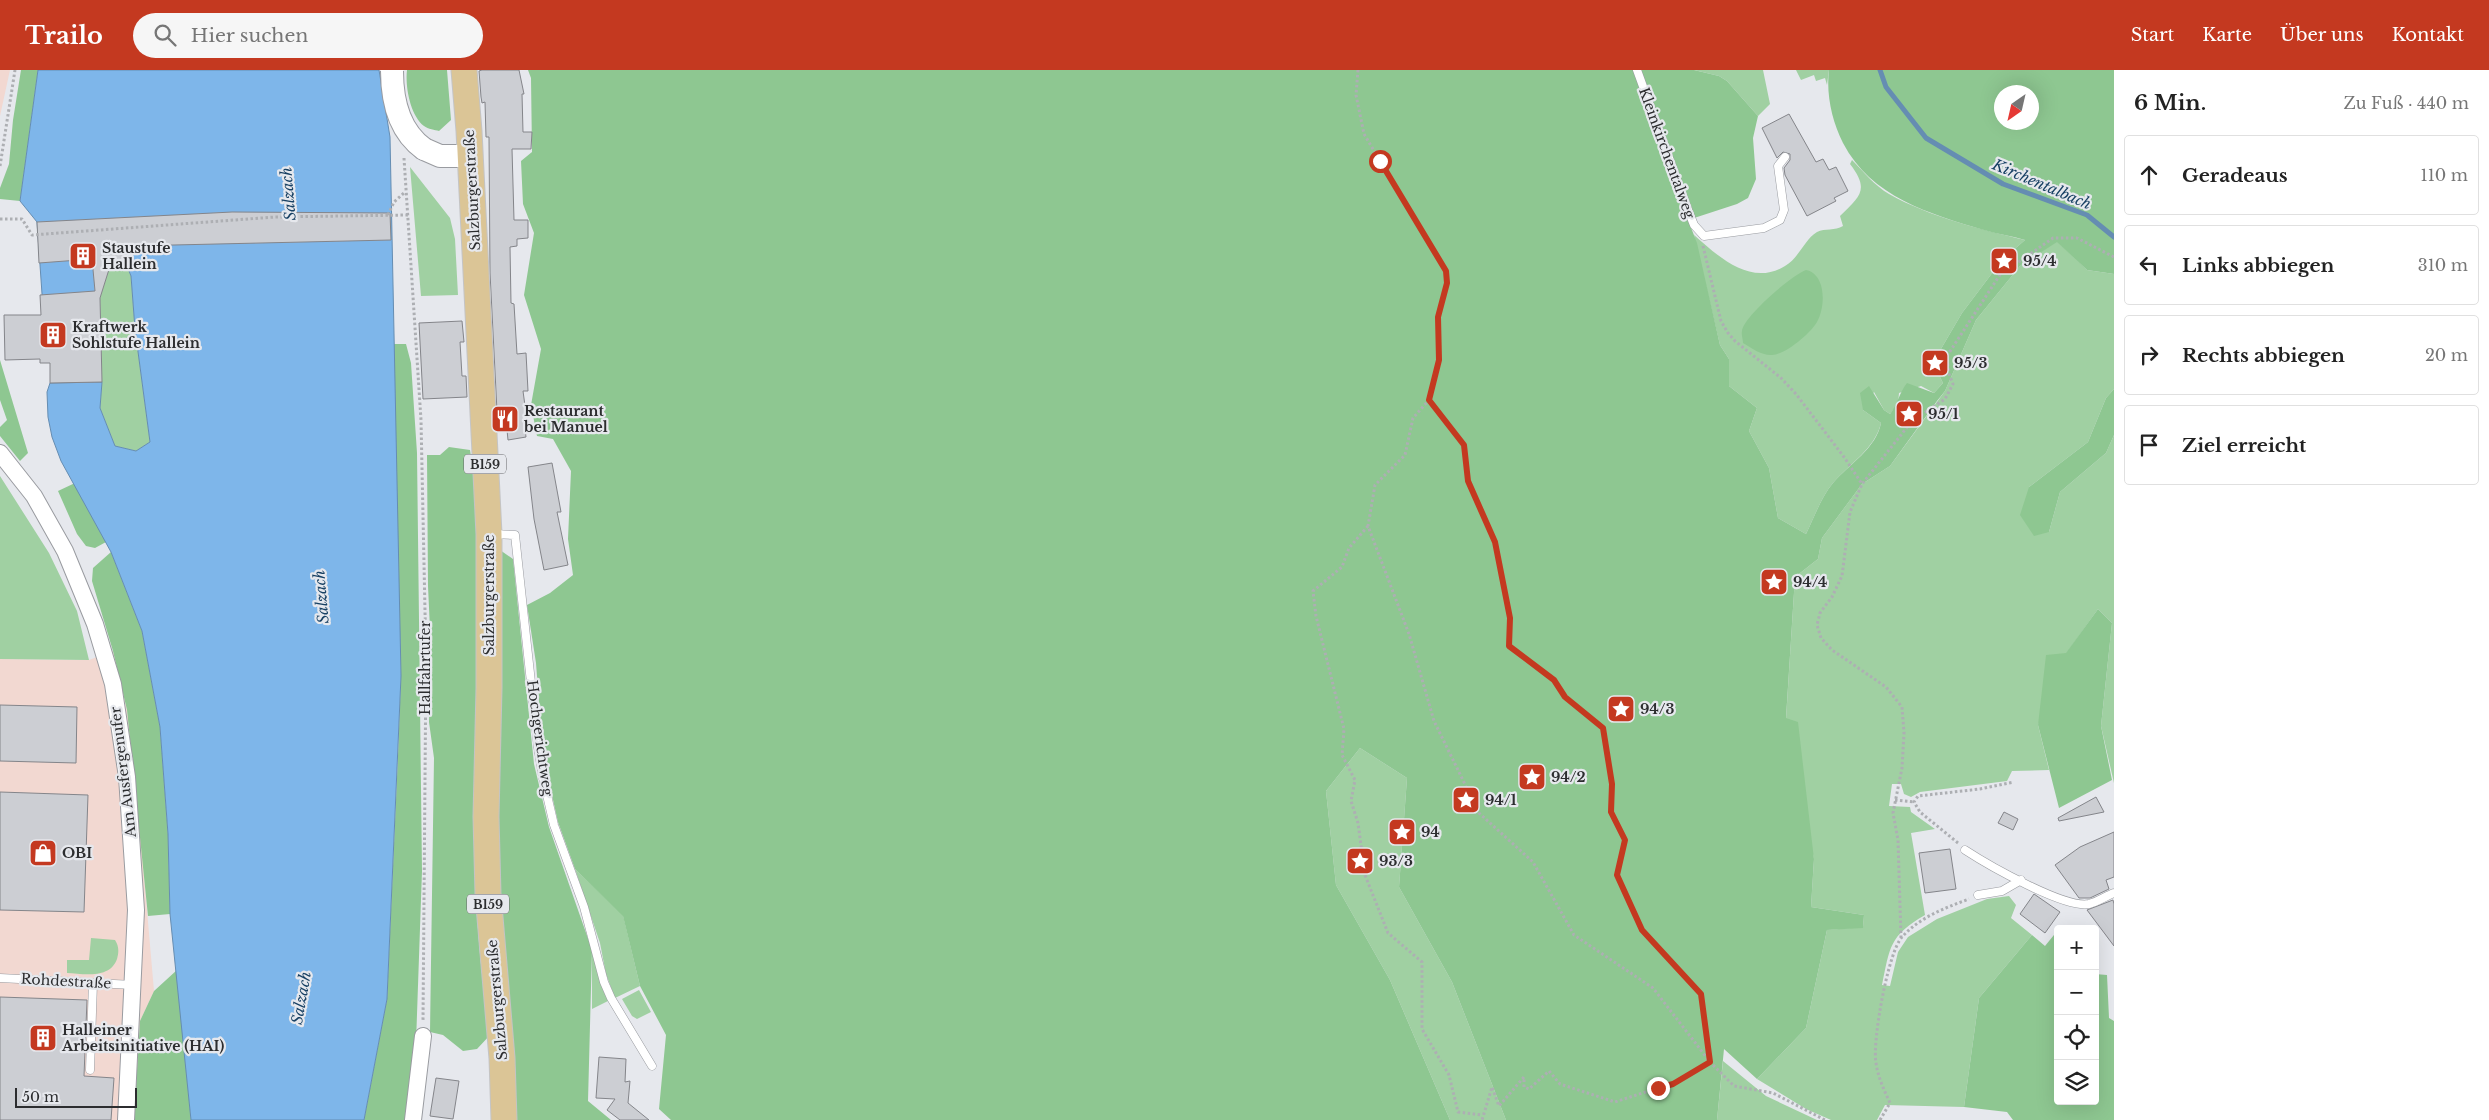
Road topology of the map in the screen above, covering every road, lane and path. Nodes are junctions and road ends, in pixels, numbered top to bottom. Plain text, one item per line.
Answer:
1 (15, 70) edge
2 (392, 70) edge
3 (464, 70) edge
4 (1358, 70) edge
5 (1637, 70) edge
6 (471, 156) junction
7 (1785, 157) dead end
8 (0, 166) edge
9 (405, 192) dead end
10 (388, 215) junction
11 (0, 219) edge
12 (1694, 225) junction
13 (2114, 257) edge
14 (1429, 400) junction
15 (0, 453) edge
16 (1862, 484) junction
17 (1368, 526) junction
18 (489, 534) junction
19 (2014, 782) dead end
20 (1895, 800) junction
21 (1914, 802) junction
22 (1965, 850) joint
23 (2020, 880) junction
24 (2114, 893) edge
25 (1978, 895) joint
26 (1901, 938) junction
27 (0, 978) edge
28 (93, 983) junction
29 (133, 985) junction
30 (423, 1036) joint
31 (1710, 1062) junction
32 (652, 1066) dead end
33 (90, 1070) dead end
34 (1482, 1115) junction
35 (126, 1120) edge
36 (413, 1120) edge
37 (504, 1120) edge
38 (1482, 1120) edge
39 (1825, 1120) edge
40 (1880, 1120) edge

1 - 8 path
2 - 6 main road, bridge
3 - 6 main road, Salzburgerstraße / B159
4 - 14 path
5 - 12 lane, Kleinkirchentalweg
6 - 18 main road, Salzburgerstraße / B159
7 - 12 lane, Kleinkirchentalweg
9 - 10 path
10 - 11 path
10 - 30 path, Hallfahrtufer
12 - 16 path
13 - 16 path
14 - 17 path
14 - 31 path
15 - 29 street, Am Ausfergenufer
16 - 20 path
17 - 31 path
17 - 34 path
18 - 32 lane, Hochgerichtweg
18 - 37 main road, Salzburgerstraße / B159
19 - 21 path
20 - 21 path
20 - 26 path
21 - 22 path
22 - 23 lane
23 - 24 lane
23 - 25 lane
25 - 26 path
26 - 40 path
27 - 28 lane, Rohdestraße
28 - 29 lane, Rohdestraße
28 - 33 lane
29 - 35 street, Am Ausfergenufer
30 - 36 street
31 - 34 path
31 - 39 path
34 - 38 path

